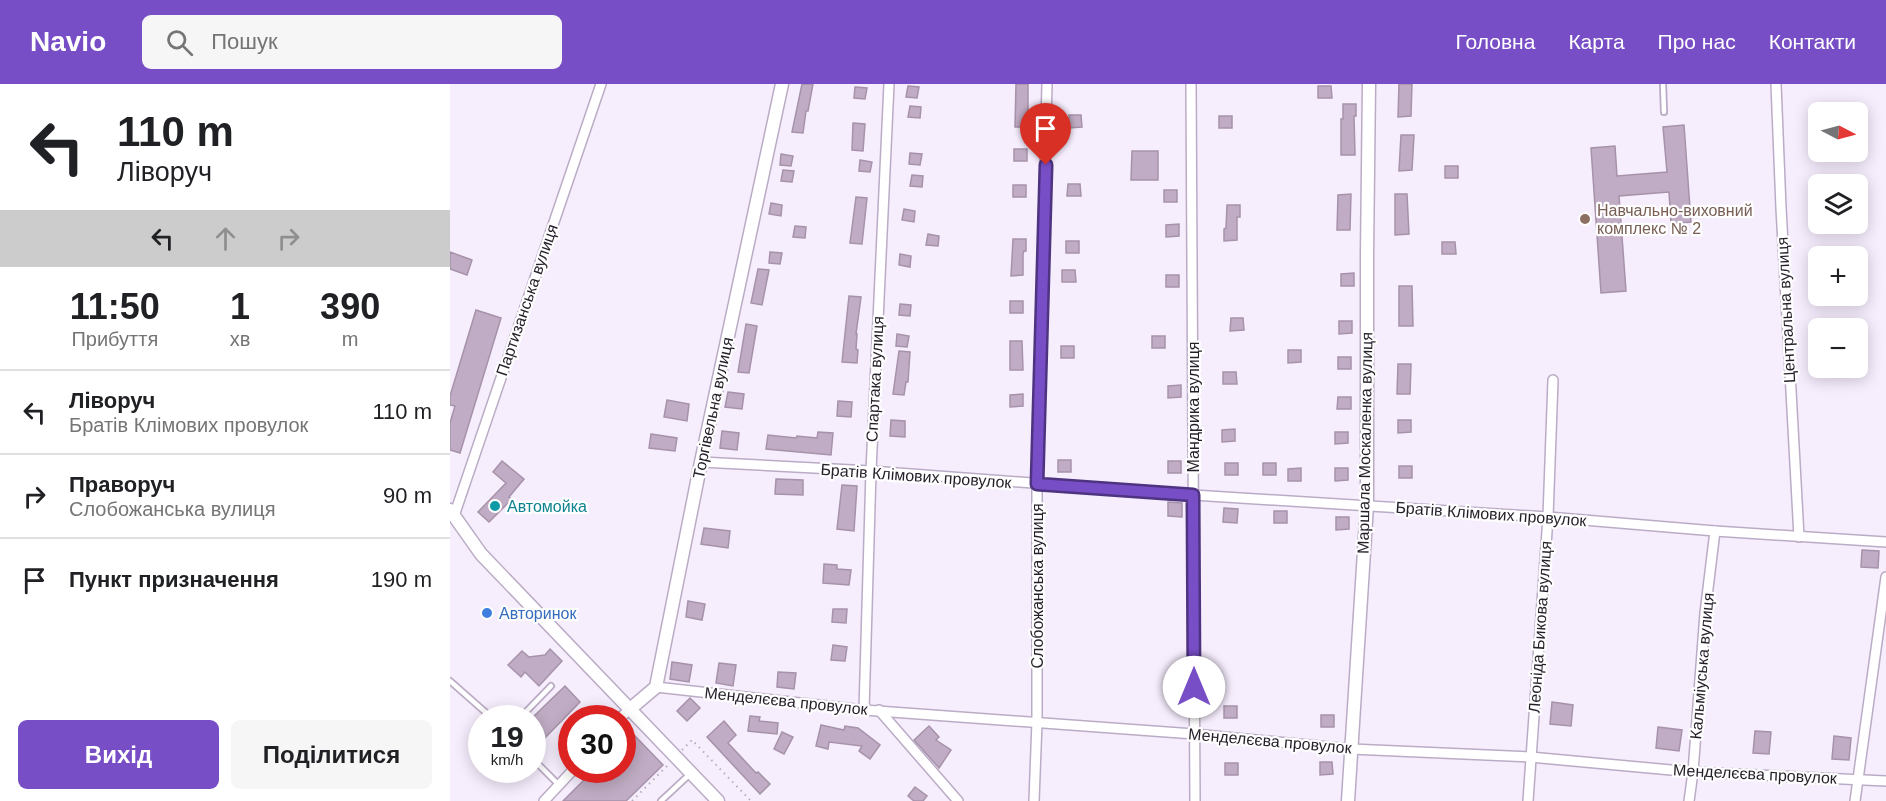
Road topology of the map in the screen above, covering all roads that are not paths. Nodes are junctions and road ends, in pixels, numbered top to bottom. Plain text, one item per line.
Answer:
1 (601, 84) edge
2 (782, 84) edge
3 (889, 84) edge
4 (1047, 84) edge
5 (1191, 84) edge
6 (1369, 84) edge
7 (1663, 84) edge
8 (1776, 84) edge
9 (1664, 112) dead end
10 (1552, 380) dead end
11 (701, 462) junction
12 (871, 471) junction
13 (1037, 484) junction
14 (1193, 495) junction
15 (1367, 505) junction
16 (452, 513) edge
17 (1548, 517) junction
18 (1715, 531) junction
19 (1799, 537) junction
20 (1886, 542) edge
21 (1886, 577) edge
22 (450, 681) edge
23 (551, 686) dead end
24 (656, 687) junction
25 (477, 705) edge
26 (533, 705) edge
27 (626, 705) edge
28 (635, 705) edge
29 (864, 710) junction
30 (879, 710) junction
31 (636, 716) edge
32 (1037, 722) junction
33 (1194, 734) junction
34 (1351, 749) junction
35 (1530, 757) junction
36 (546, 772) edge
37 (1693, 772) junction
38 (690, 773) junction
39 (1858, 779) junction
40 (1886, 781) edge
41 (559, 785) joint
42 (544, 801) edge
43 (662, 801) edge
44 (718, 801) edge
45 (958, 801) edge
46 (1034, 801) edge
47 (1195, 801) edge
48 (1348, 801) edge
49 (1528, 801) edge
50 (1689, 801) edge
51 (1855, 801) edge

1 - 16 street, Партизанська вулиця
2 - 11 street, Торгівельна вулиця
3 - 12 street, Спартака вулиця
4 - 13 street, Слобожанська вулиця
5 - 14 street, Мандрика вулиця
6 - 15 street, Маршала Москаленка вулиця
7 - 9 lane
8 - 19 street, Центральна вулиця
10 - 17 street, Леоніда Бикова вулиця
11 - 12 street, Братів Клімових провулок
11 - 24 street, Торгівельна вулиця
12 - 13 street, Братів Клімових провулок
12 - 29 street, Спартака вулиця
13 - 14 street, Братів Клімових провулок
13 - 32 street, Слобожанська вулиця
14 - 15 street, Братів Клімових провулок
14 - 33 street, Мандрика вулиця
15 - 17 street, Братів Клімових провулок
15 - 34 street, Маршала Москаленка вулиця
16 - 27 street
17 - 18 street, Братів Клімових провулок
17 - 35 street, Леоніда Бикова вулиця
18 - 19 street, Братів Клімових провулок
18 - 37 street, Кальміуська вулиця
19 - 20 street, Братів Клімових провулок
21 - 39 street
22 - 25 lane
23 - 26 lane
24 - 28 street
24 - 29 street, Менделєєва провулок
29 - 30 street, Менделєєва провулок
30 - 32 street, Менделєєва провулок
30 - 45 street
31 - 38 street
32 - 33 street, Менделєєва провулок
32 - 46 street, Слобожанська вулиця
33 - 34 street, Менделєєва провулок
33 - 47 street, Мандрика вулиця
34 - 35 street, Менделєєва провулок
34 - 48 street, Маршала Москаленка вулиця
35 - 37 street, Менделєєва провулок
35 - 49 street, Леоніда Бикова вулиця
36 - 41 lane
37 - 39 street, Менделєєва провулок
37 - 50 street, Кальміуська вулиця
38 - 43 lane
38 - 44 street
39 - 40 street, Менделєєва провулок
39 - 51 street
41 - 42 street

